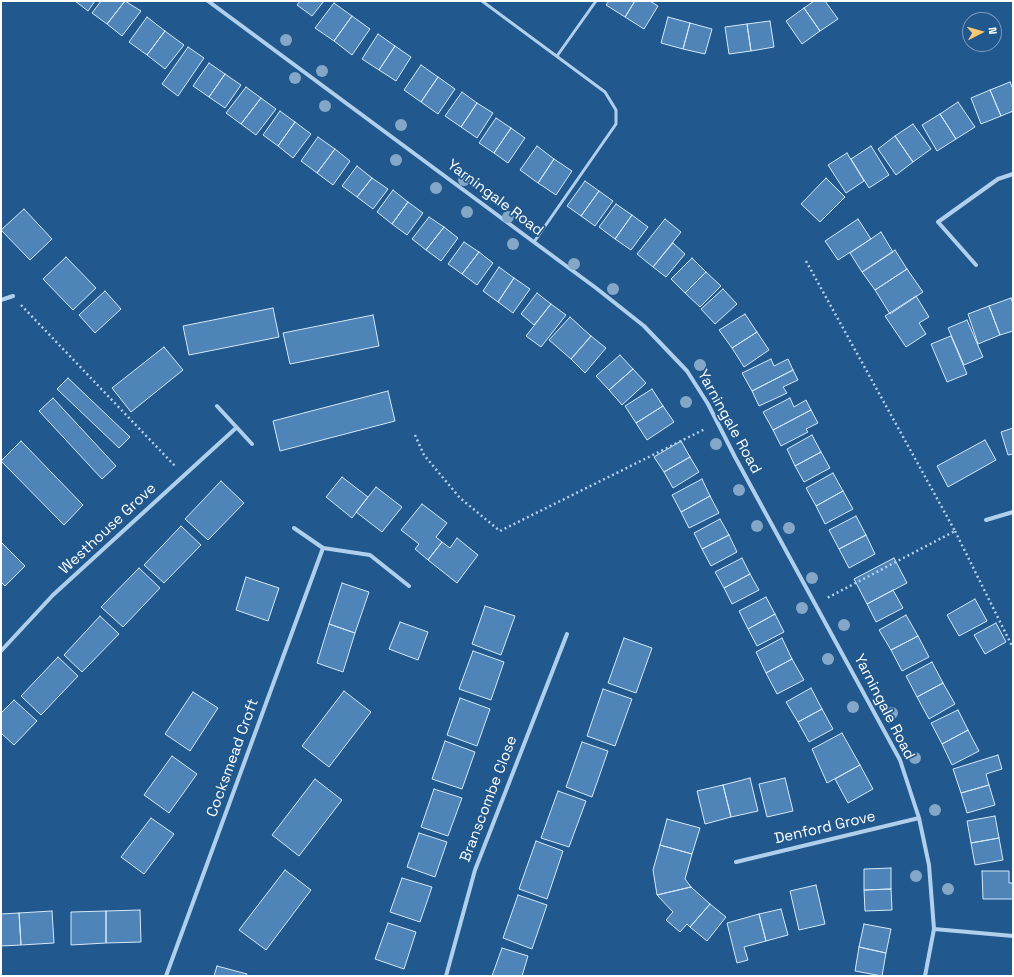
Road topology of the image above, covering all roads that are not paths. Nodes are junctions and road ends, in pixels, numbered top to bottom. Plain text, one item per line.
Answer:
1 (208, 1) edge
2 (482, 1) edge
3 (596, 1) edge
4 (557, 56) junction
5 (1013, 174) edge
6 (534, 242) junction
7 (976, 265) dead end
8 (12, 296) road end
9 (1, 300) edge
10 (217, 406) dead end
11 (236, 428) junction
12 (252, 444) dead end
13 (1013, 512) edge
14 (986, 520) dead end
15 (294, 528) dead end
16 (323, 548) junction
17 (409, 586) dead end
18 (566, 634) dead end
19 (1, 651) edge
20 (919, 818) junction
21 (736, 862) dead end
22 (934, 929) junction
23 (1013, 936) edge
24 (166, 976) edge
25 (446, 976) edge
26 (925, 976) edge

1 - 6 street, Yarningale Road
2 - 4 lane
3 - 4 lane
4 - 6 lane
5 - 7 street
6 - 20 street, Yarningale Road
8 - 9 street
10 - 11 street
11 - 12 street
11 - 19 street, Westhouse Grove
13 - 14 street
15 - 16 street
16 - 17 street
16 - 24 street, Cocksmead Croft
18 - 25 street, Branscombe Close
20 - 21 street, Denford Grove
20 - 22 street, Yarningale Road
22 - 23 street
22 - 26 street, Yarningale Road

